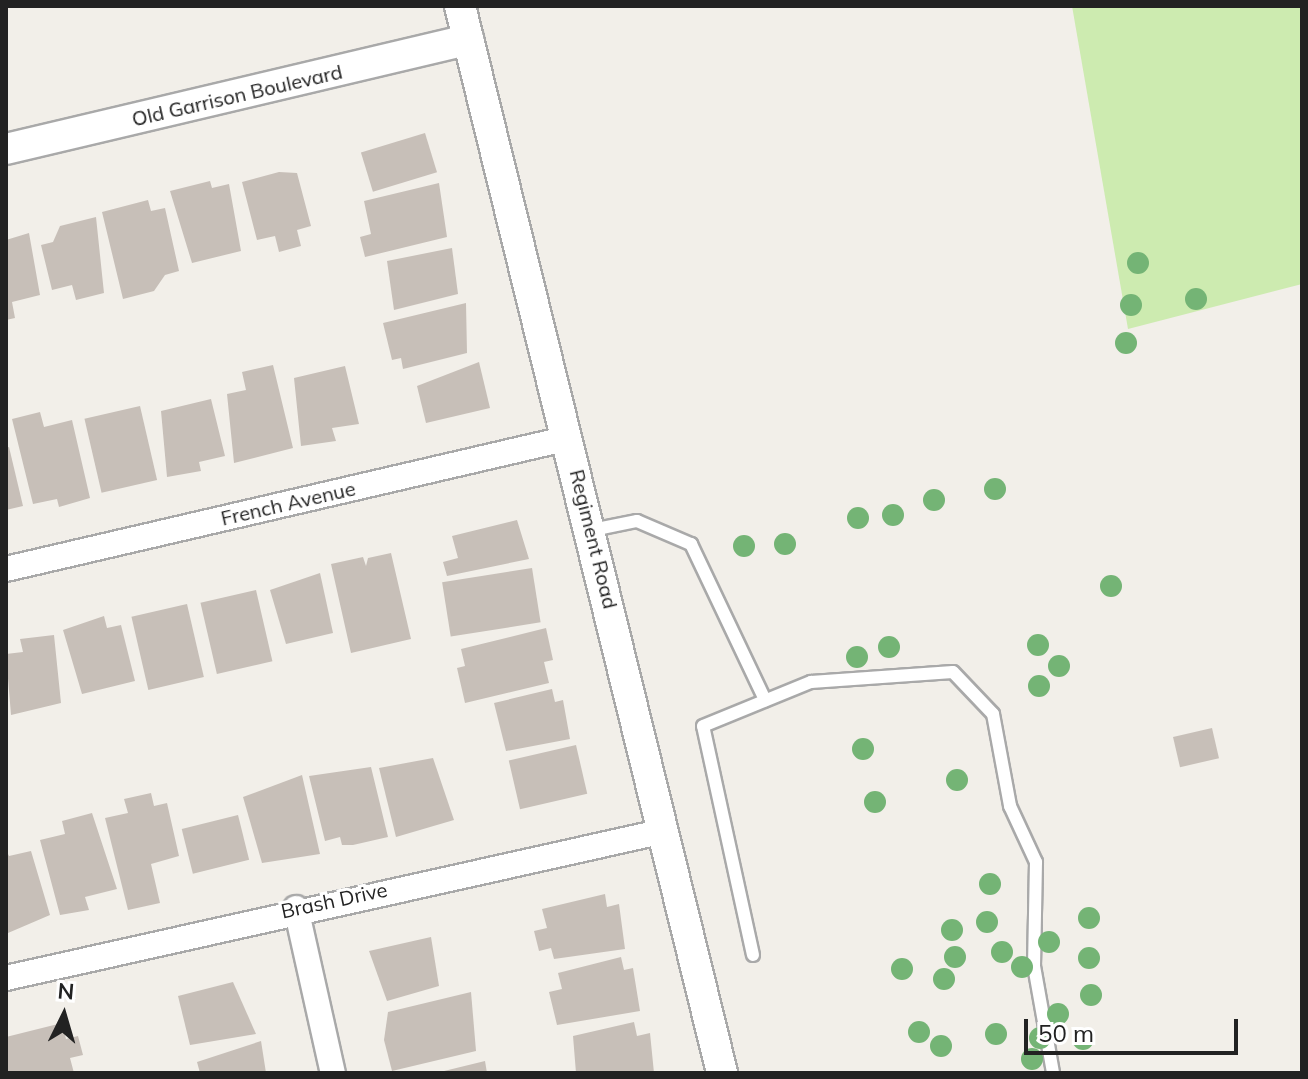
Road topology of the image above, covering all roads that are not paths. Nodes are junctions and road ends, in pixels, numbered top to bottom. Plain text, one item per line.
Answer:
1 (460, 6) edge
2 (468, 40) junction
3 (6, 149) edge
4 (569, 438) junction
5 (592, 530) junction
6 (6, 569) edge
7 (765, 700) junction
8 (664, 831) junction
9 (296, 908) junction
10 (753, 955) dead end
11 (6, 978) edge
12 (333, 1073) edge
13 (722, 1073) edge
14 (1053, 1073) edge

1 - 2 street, Regiment Road
2 - 3 street, Old Garrison Boulevard
2 - 4 street, Regiment Road
4 - 5 street, Regiment Road
4 - 6 street, French Avenue
5 - 7 lane
5 - 8 street, Regiment Road
7 - 10 lane
7 - 14 lane
8 - 9 street, Brash Drive
8 - 13 street, Regiment Road
9 - 11 street, Brash Drive
9 - 12 street

